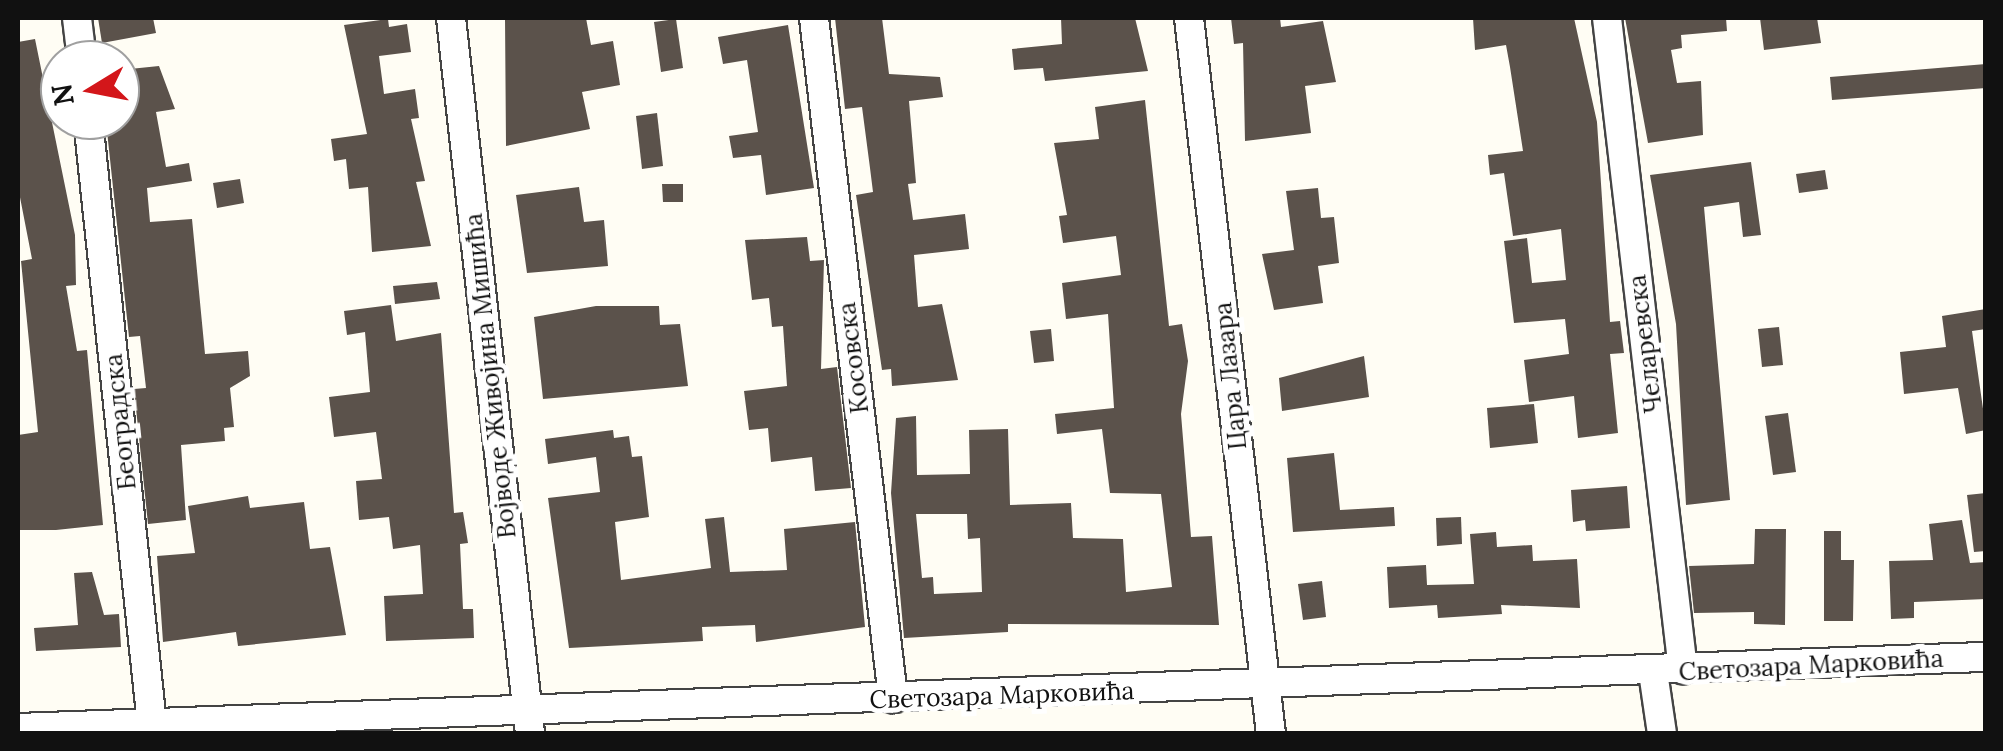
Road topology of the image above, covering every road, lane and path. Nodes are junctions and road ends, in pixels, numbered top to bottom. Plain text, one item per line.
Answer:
1 (451, 18) edge
2 (814, 18) edge
3 (1189, 18) edge
4 (1608, 18) edge
5 (90, 140) edge
6 (1986, 657) edge
7 (1683, 670) junction
8 (1654, 672) junction
9 (1265, 688) junction
10 (893, 698) junction
11 (529, 723) edge
12 (152, 724) junction
13 (18, 728) edge
14 (1271, 734) edge
15 (1662, 734) edge

1 - 11 street, Војводе Живојина Мишића
2 - 10 street, Косовска
3 - 9 street, Цара Лазара
4 - 7 street, Челаревска
5 - 12 street, Београдска
6 - 7 street, Светозара Марковића
7 - 8 street, Светозара Марковића
8 - 9 street, Светозара Марковића
8 - 15 street
9 - 10 street, Светозара Марковића
9 - 14 street, Цара Лазара
10 - 11 street, Светозара Марковића
11 - 12 street, Светозара Марковића
12 - 13 street, Светозара Марковића

